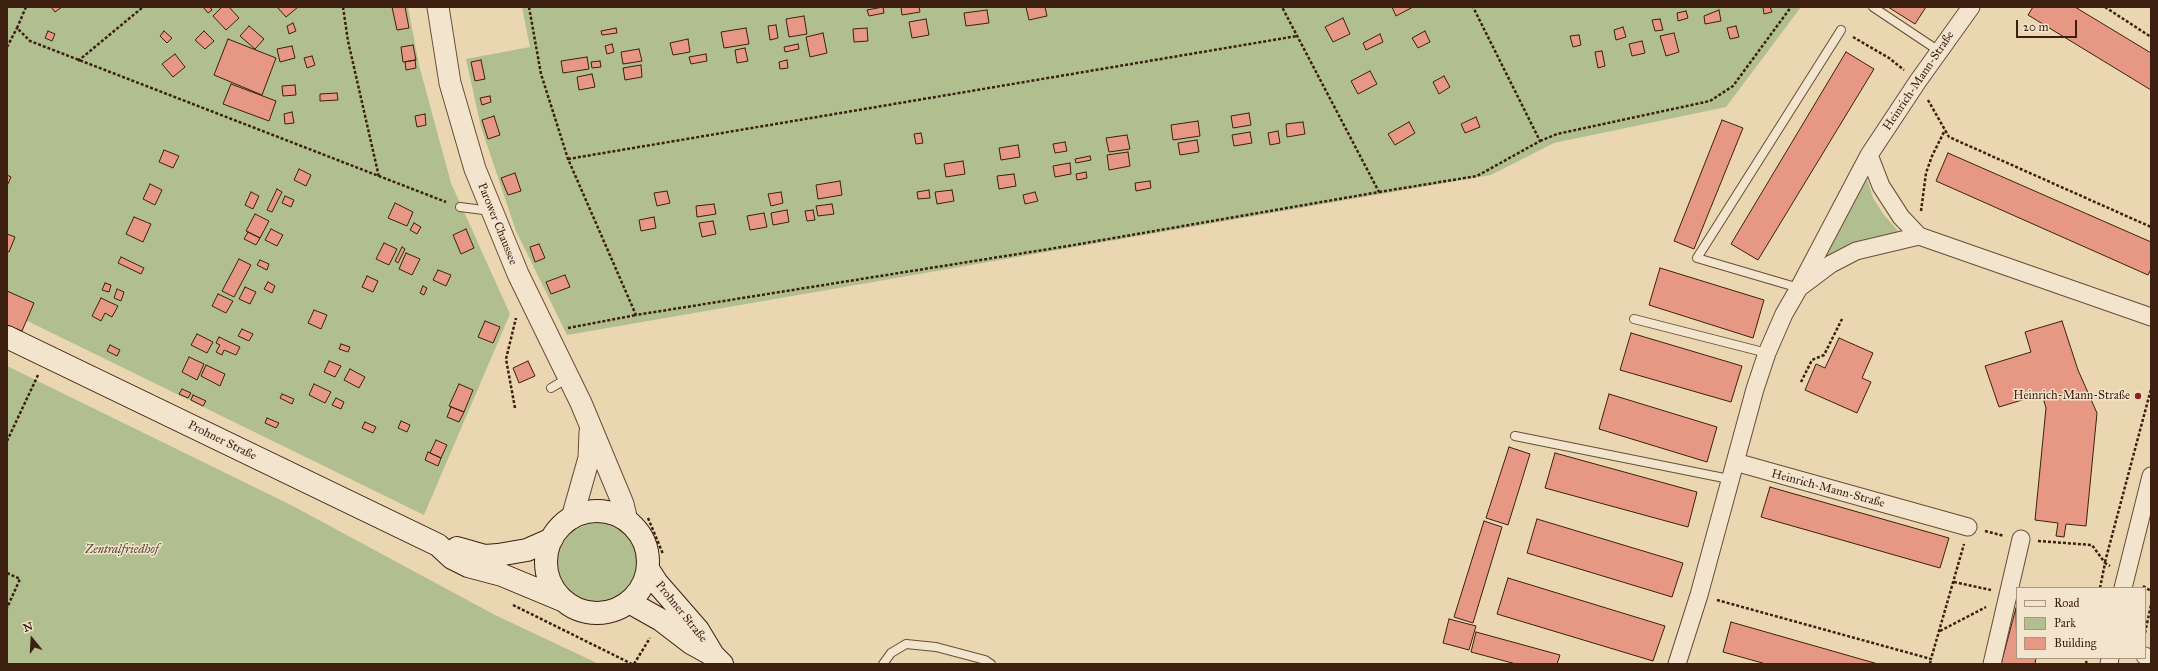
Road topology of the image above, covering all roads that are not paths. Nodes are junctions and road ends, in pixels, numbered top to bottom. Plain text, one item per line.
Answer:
1 (438, 7) edge
2 (1873, 7) edge
3 (1971, 7) edge
4 (1841, 30) road end
5 (1939, 51) junction
6 (1869, 155) junction
7 (460, 207) road end
8 (491, 212) junction
9 (1919, 236) junction
10 (1800, 288) junction
11 (2151, 317) edge
12 (1634, 319) dead end
13 (7, 337) edge
14 (1767, 353) junction
15 (591, 429) junction
16 (1515, 436) dead end
17 (1735, 462) junction
18 (2151, 476) edge
19 (1730, 479) junction
20 (572, 518) junction
21 (627, 521) junction
22 (1968, 527) road end
23 (552, 539) junction
24 (2021, 539) dead end
25 (438, 545) junction
26 (648, 569) junction
27 (2123, 587) edge
28 (562, 600) junction
29 (629, 602) junction
30 (718, 660) edge
31 (883, 664) edge
32 (991, 664) edge
33 (1678, 664) edge
34 (1992, 664) edge

1 - 8 street, Parower Chaussee
2 - 5 lane
3 - 5 street, Heinrich-Mann-Straße
4 - 10 lane
5 - 6 street, Heinrich-Mann-Straße
6 - 9 street
6 - 10 street, Heinrich-Mann-Straße
7 - 8 lane
8 - 15 street, Parower Chaussee
9 - 10 street, Heinrich-Mann-Straße
9 - 11 street
10 - 14 street, Heinrich-Mann-Straße
12 - 14 lane
13 - 25 main road, Prohner Straße
14 - 17 street, Heinrich-Mann-Straße
15 - 20 street, Parower Chaussee
15 - 21 street, Parower Chaussee
16 - 19 lane
17 - 19 street, Heinrich-Mann-Straße
17 - 22 street, Heinrich-Mann-Straße
18 - 27 street
19 - 33 street, Heinrich-Mann-Straße
20 - 21 main road, Parower Chaussee
20 - 23 main road, Parower Chaussee
21 - 26 main road, Parower Chaussee
23 - 25 main road, Prohner Straße
23 - 28 main road, Parower Chaussee
24 - 34 street
25 - 28 main road, Prohner Straße
26 - 29 main road, Parower Chaussee
26 - 30 main road, Prohner Straße
28 - 29 main road, Parower Chaussee
29 - 30 main road, Prohner Straße
31 - 32 lane

